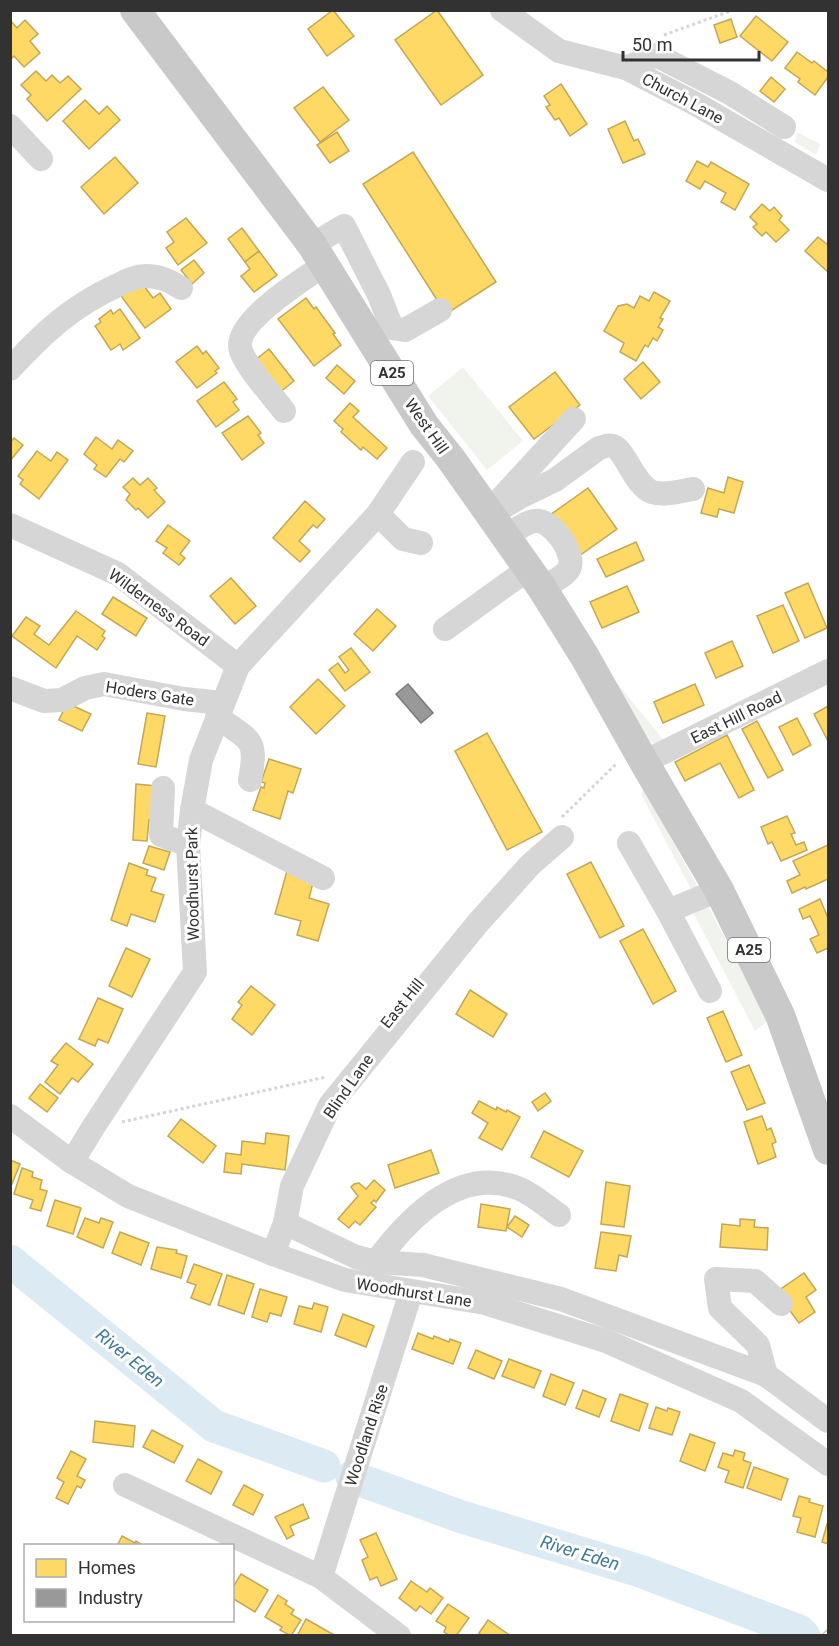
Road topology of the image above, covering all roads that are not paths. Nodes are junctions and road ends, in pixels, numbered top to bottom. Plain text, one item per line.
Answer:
1 (135, 10) edge
2 (502, 10) edge
3 (626, 68) junction
4 (784, 127) dead end
5 (14, 130) edge
6 (40, 159) dead end
7 (828, 180) edge
8 (318, 255) junction
9 (181, 288) dead end
10 (440, 310) dead end
11 (10, 369) edge
12 (284, 411) dead end
13 (574, 419) dead end
14 (413, 462) dead end
15 (693, 489) dead end
16 (378, 514) junction
17 (495, 521) junction
18 (10, 525) edge
19 (421, 543) dead end
20 (535, 578) junction
21 (445, 629) dead end
22 (238, 666) junction
23 (828, 671) edge
24 (10, 688) edge
25 (220, 710) junction
26 (639, 754) junction
27 (250, 780) dead end
28 (163, 788) dead end
29 (192, 810) junction
30 (562, 828) road end
31 (629, 843) dead end
32 (188, 845) junction
33 (323, 878) dead end
34 (719, 890) junction
35 (668, 911) junction
36 (710, 991) dead end
37 (10, 1116) edge
38 (828, 1150) edge
39 (72, 1162) junction
40 (559, 1215) dead end
41 (285, 1223) junction
42 (273, 1254) junction
43 (376, 1262) junction
44 (411, 1292) junction
45 (781, 1304) dead end
46 (766, 1375) junction
47 (828, 1421) edge
48 (828, 1435) edge
49 (825, 1461) edge
50 (125, 1485) dead end
51 (321, 1577) junction
52 (399, 1635) edge

1 - 8 main road, West Hill / A25
2 - 3 street, Church Lane
3 - 4 street
3 - 7 street, Church Lane
5 - 6 street
8 - 10 street
8 - 12 street
8 - 17 main road, West Hill / A25
9 - 11 street
13 - 17 street
14 - 16 street, Woodhurst Park
15 - 17 street
16 - 19 street
16 - 22 street, Woodhurst Park
17 - 20 main road, West Hill / A25
17 - 20 street
18 - 22 street, Wilderness Road
20 - 21 street
20 - 26 main road, West Hill / A25
22 - 25 street, Woodhurst Park
23 - 26 street, East Hill Road
24 - 25 street, Hoders Gate
25 - 27 street
25 - 29 street, Woodhurst Park
26 - 34 main road, A25
28 - 32 street
29 - 32 street, Woodhurst Park
29 - 33 street
30 - 41 street, Blind Lane
31 - 35 street
32 - 39 street, Woodhurst Park
34 - 35 street
34 - 38 main road, A25
35 - 36 street
37 - 39 street, Woodhurst Lane
39 - 42 street, Woodhurst Lane
40 - 43 street
41 - 42 street, Blind Lane
41 - 43 street, Woodhurst Lane
42 - 44 street, Woodhurst Lane
43 - 46 street, Woodhurst Lane
44 - 49 street, Woodhurst Lane
44 - 51 street, Woodland Rise
45 - 46 street
46 - 47 street, Woodhurst Lane
48 - 49 street, Woodhurst Lane
50 - 51 street
51 - 52 street

